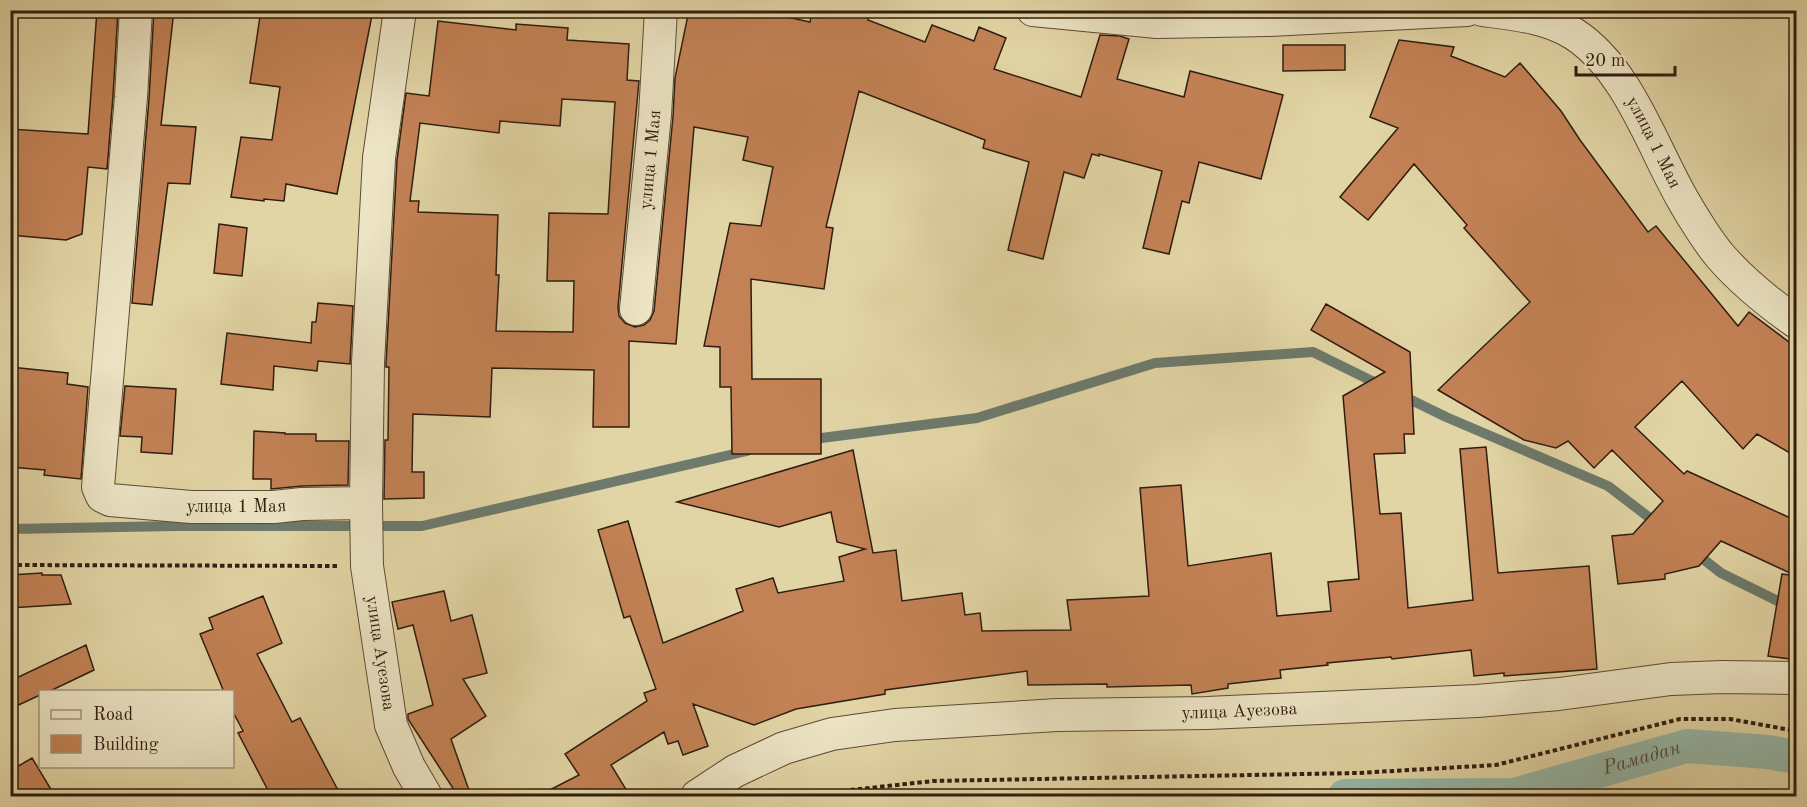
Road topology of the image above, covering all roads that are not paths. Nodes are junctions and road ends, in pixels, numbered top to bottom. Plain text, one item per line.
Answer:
1 (136, 10) edge
2 (400, 10) edge
3 (661, 10) edge
4 (1033, 10) edge
5 (1467, 10) edge
6 (1482, 10) edge
7 (636, 309) dead end
8 (1797, 322) edge
9 (366, 503) junction
10 (1797, 678) edge
11 (426, 796) edge
12 (697, 796) edge

1 - 9 street, улица 1 Мая
2 - 9 street
3 - 7 street, улица 1 Мая
4 - 5 street
6 - 8 street, улица 1 Мая
9 - 11 street, улица Ауезова
10 - 12 street, улица Ауезова

